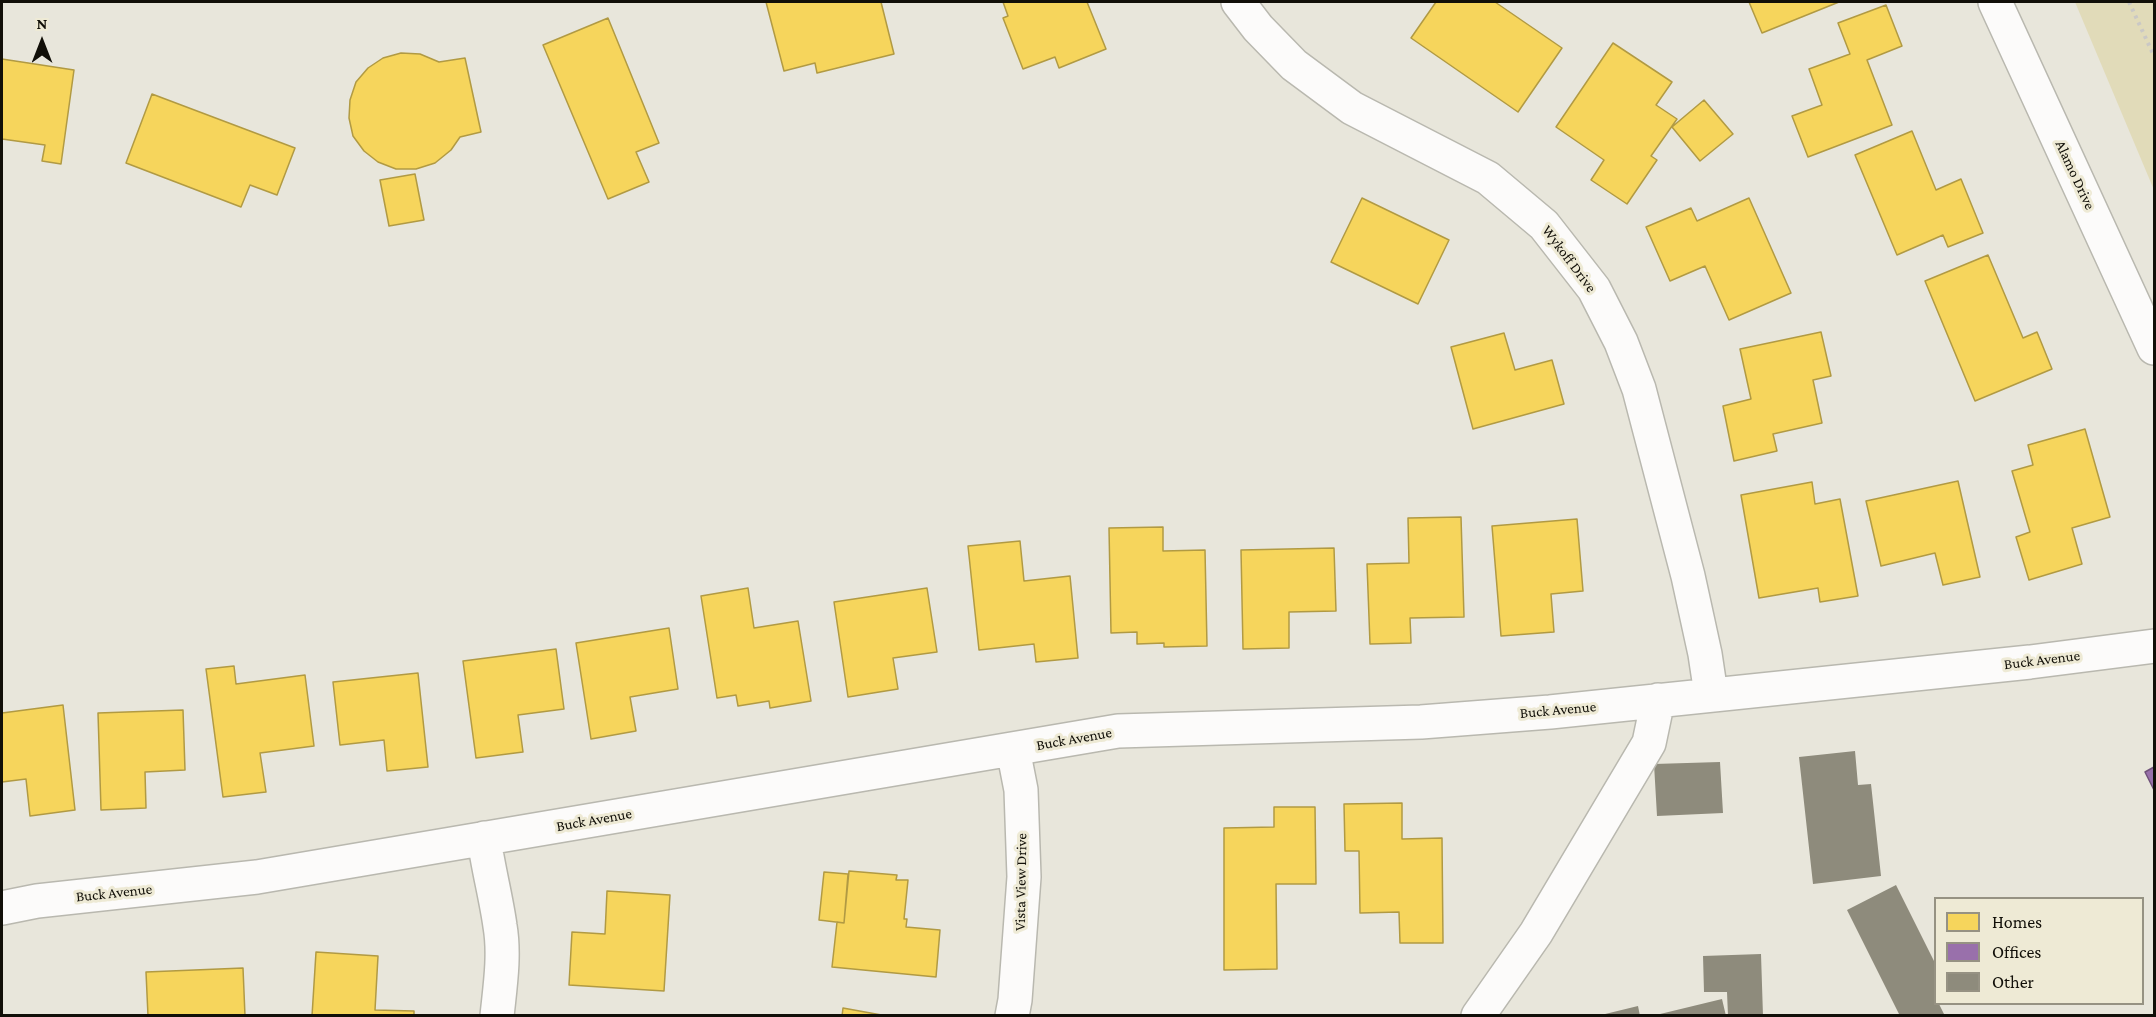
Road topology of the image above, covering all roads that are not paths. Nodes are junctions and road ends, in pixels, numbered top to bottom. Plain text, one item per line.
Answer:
1 (1238, 2) edge
2 (1995, 2) edge
3 (2154, 348) edge
4 (2154, 646) edge
5 (1711, 694) junction
6 (1658, 700) junction
7 (1013, 749) junction
8 (484, 838) junction
9 (2, 908) edge
10 (497, 1016) edge
11 (1012, 1016) edge
12 (1478, 1016) edge

1 - 5 street, Wykoff Drive
2 - 3 street, Alamo Drive
4 - 5 street, Buck Avenue
5 - 6 street, Buck Avenue
6 - 7 street, Buck Avenue
6 - 12 street
7 - 8 street, Buck Avenue
7 - 11 street, Vista View Drive
8 - 9 street, Buck Avenue
8 - 10 street

